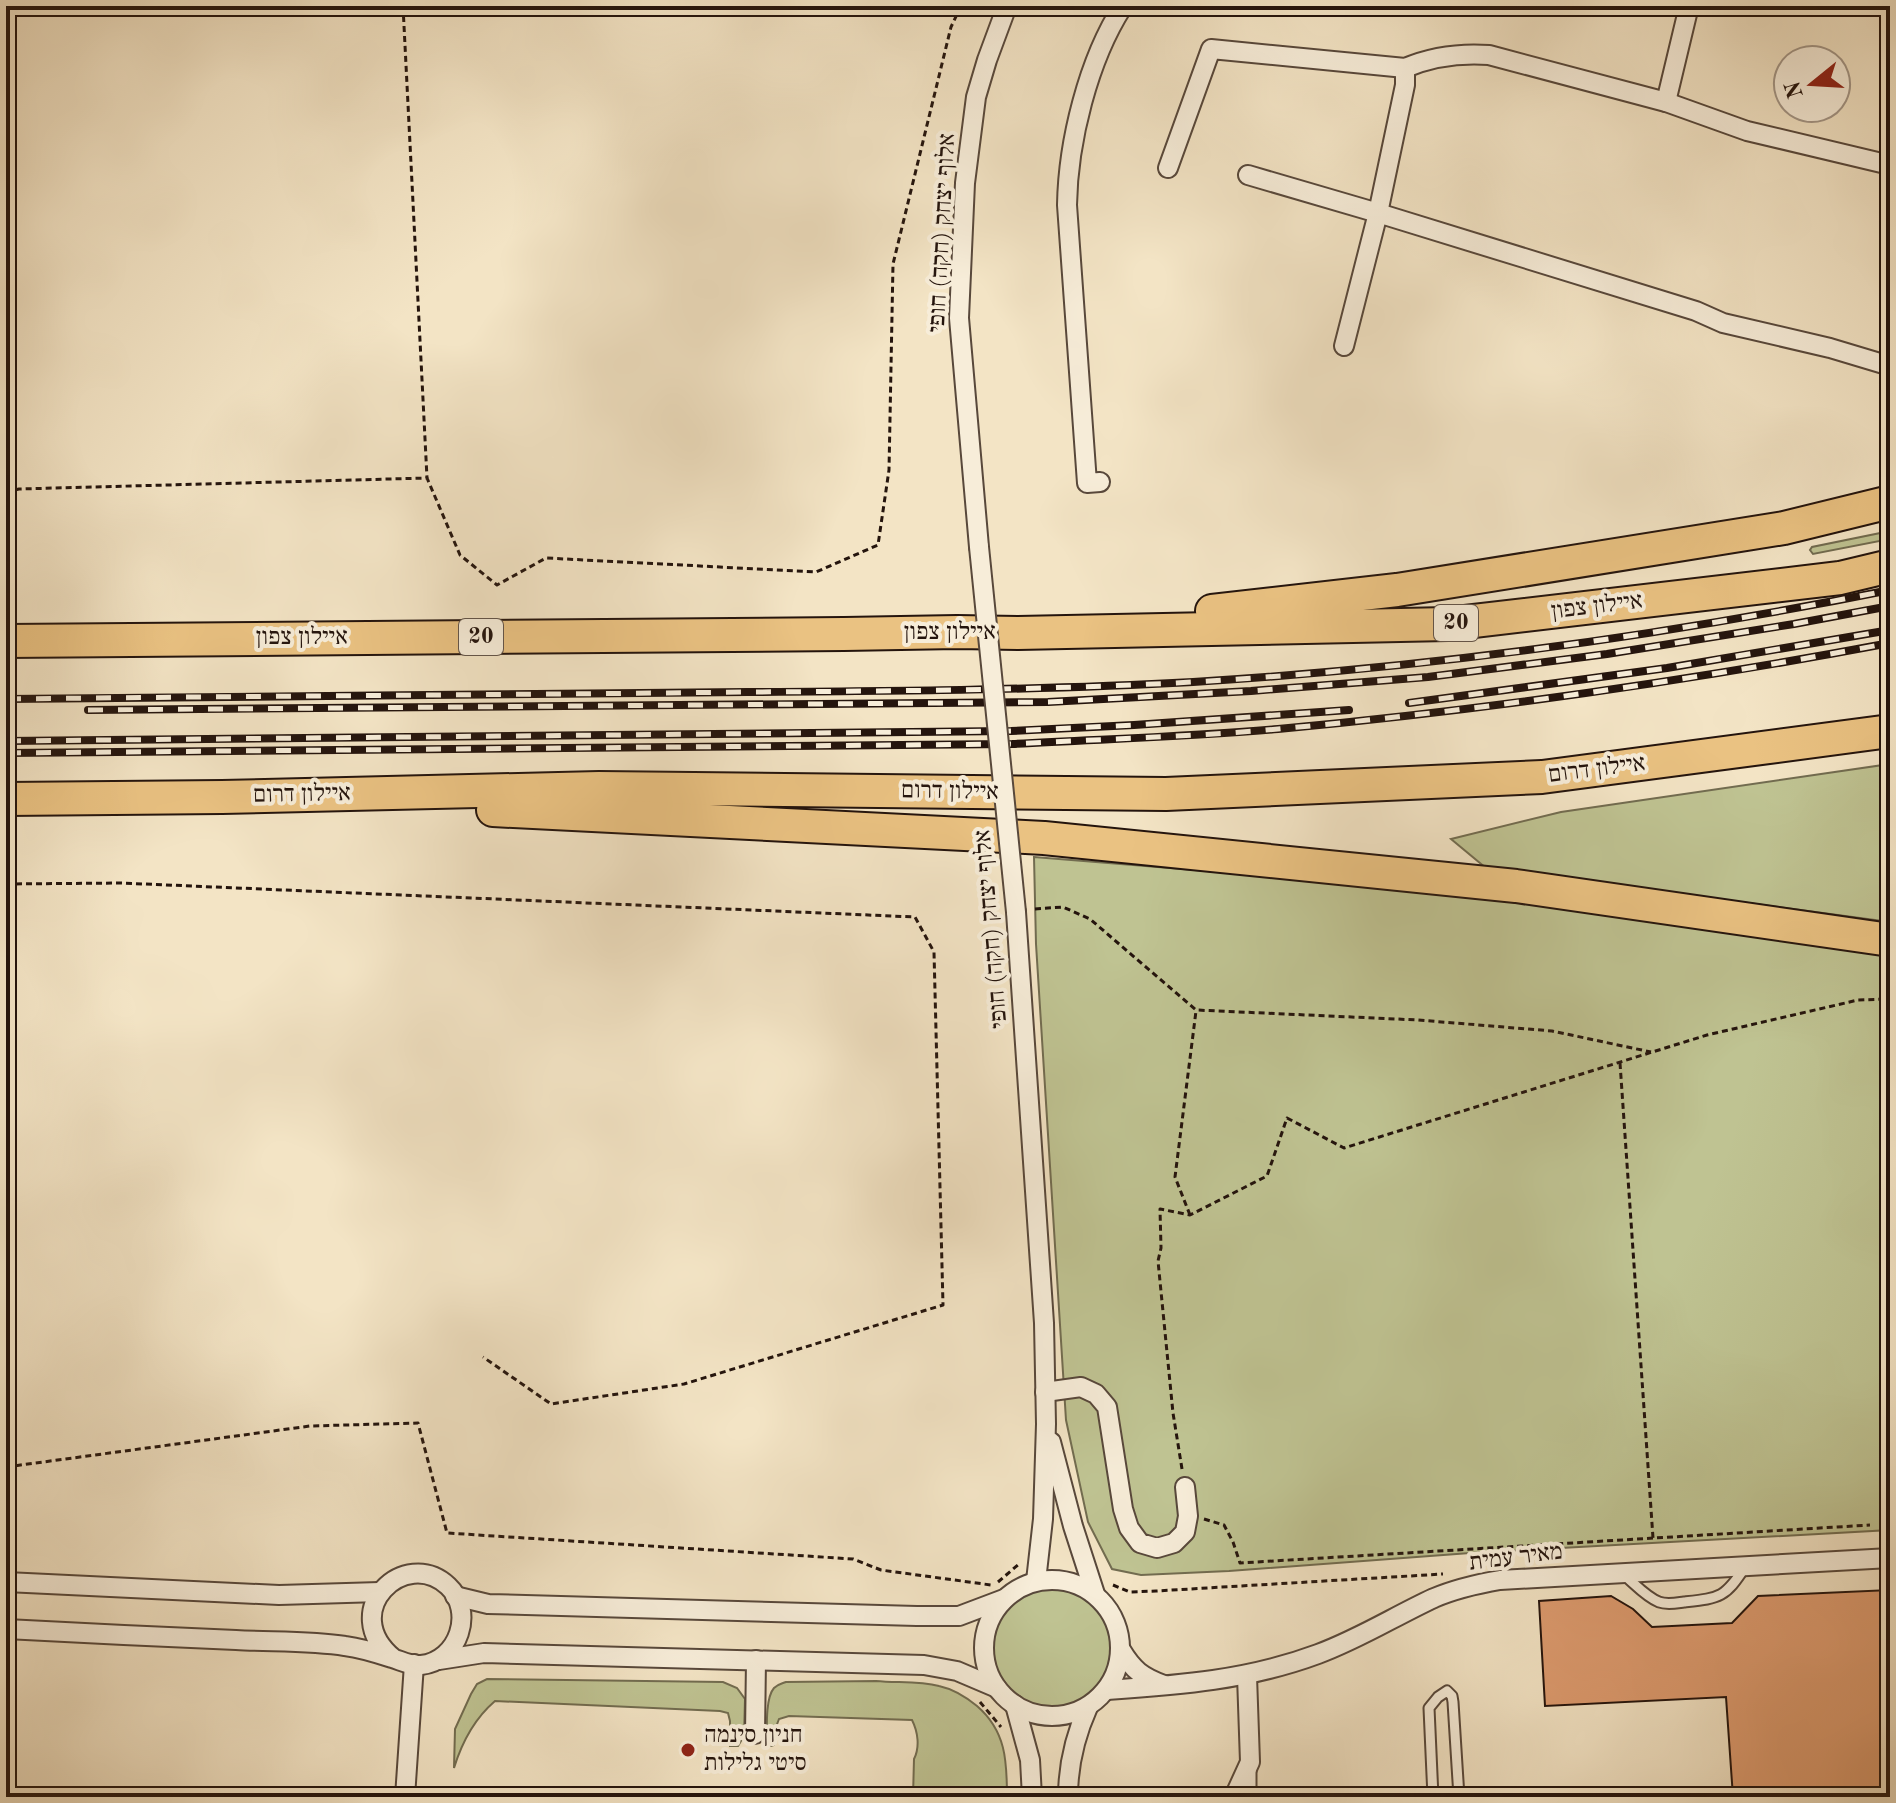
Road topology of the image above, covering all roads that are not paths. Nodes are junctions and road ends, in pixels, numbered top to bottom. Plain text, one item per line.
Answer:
1 (1007, 6) edge
2 (1123, 6) edge
3 (1689, 6) edge
4 (1405, 68) junction
5 (1666, 102) junction
6 (1890, 165) edge
7 (1168, 168) dead end
8 (1248, 175) dead end
9 (1378, 213) junction
10 (1344, 346) dead end
11 (1890, 366) edge
12 (1100, 482) dead end
13 (1890, 502) edge
14 (1890, 566) edge
15 (1018, 633) junction
16 (6, 641) edge
17 (1890, 731) edge
18 (222, 797) junction
19 (6, 799) edge
20 (1890, 940) edge
21 (1045, 1392) junction
22 (1046, 1424) junction
23 (1185, 1487) road end
24 (1890, 1558) edge
25 (1745, 1566) junction
26 (1622, 1572) junction
27 (1036, 1581) junction
28 (6, 1582) edge
29 (1102, 1588) junction
30 (380, 1592) junction
31 (999, 1592) junction
32 (455, 1596) junction
33 (6, 1629) edge
34 (1121, 1650) junction
35 (393, 1658) junction
36 (436, 1660) junction
37 (756, 1660) junction
38 (414, 1664) junction
39 (1247, 1676) junction
40 (1167, 1686) junction
41 (997, 1688) junction
42 (1107, 1690) junction
43 (1015, 1705) junction
44 (1088, 1707) junction
45 (755, 1734) dead end
46 (1250, 1762) junction
47 (1458, 1792) edge
48 (405, 1797) edge
49 (1032, 1797) edge
50 (1068, 1797) edge
51 (1234, 1797) edge
52 (1251, 1797) edge
53 (1433, 1797) edge
54 (1466, 1797) edge

1 - 21 street, אלוף יצחק (חקה) חופי, bridge
2 - 12 street
3 - 5 street
4 - 5 street
4 - 7 street
4 - 9 street
5 - 6 street
8 - 9 street
9 - 10 street
9 - 11 street
13 - 15 highway
14 - 15 highway, איילון צפון / 20
15 - 16 highway, איילון צפון / 20
17 - 18 highway, איילון דרום
18 - 19 highway, איילון דרום
18 - 20 highway
21 - 22 street, אלוף יצחק (חקה) חופי
21 - 23 street
22 - 27 street, אלוף יצחק (חקה) חופי
22 - 29 street, אלוף יצחק (חקה) חופי
24 - 25 street, מאיר עמית
25 - 26 street, מאיר עמית
25 - 26 lane
26 - 39 street, מאיר עמית
27 - 29 street
27 - 31 street
28 - 30 street
29 - 34 street
30 - 32 street
30 - 35 street
31 - 32 street
31 - 41 street
32 - 36 street
33 - 35 street
34 - 40 street
34 - 42 street
35 - 38 street
36 - 37 street
36 - 38 street
37 - 41 street
37 - 45 street
38 - 48 street
39 - 40 street, מאיר עמית
39 - 46 street
40 - 42 street, מאיר עמית
41 - 43 street
42 - 44 street
43 - 44 street
43 - 49 street
44 - 50 street
46 - 51 street
46 - 52 lane
47 - 53 lane
47 - 54 lane

